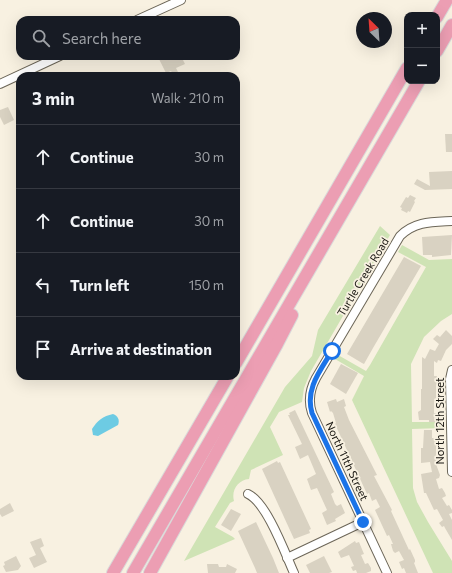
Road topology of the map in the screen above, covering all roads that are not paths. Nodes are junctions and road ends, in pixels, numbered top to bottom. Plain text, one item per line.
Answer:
1 (181, 0) edge
2 (447, 0) edge
3 (440, 12) edge
4 (147, 16) edge
5 (452, 25) edge
6 (439, 48) edge
7 (51, 60) edge
8 (26, 72) edge
9 (404, 73) edge
10 (16, 77) edge
11 (0, 84) edge
12 (417, 84) edge
13 (347, 205) junction
14 (452, 220) edge
15 (240, 356) edge
16 (452, 370) edge
17 (316, 378) joint
18 (226, 380) edge
19 (451, 440) edge
20 (452, 472) edge
21 (248, 494) dead end
22 (155, 501) junction
23 (363, 522) junction
24 (287, 558) junction
25 (107, 573) edge
26 (113, 573) edge
27 (133, 573) edge
28 (150, 573) edge
29 (294, 573) edge
30 (387, 573) edge

1 - 4 street
2 - 3 highway
5 - 6 highway
7 - 8 street
9 - 15 highway
10 - 11 street
12 - 13 highway
13 - 27 highway
13 - 28 highway
14 - 17 street, Turtle Creek Road
16 - 19 street, North 12th Street
17 - 23 street, North 11th Street
18 - 22 highway
19 - 20 street, North 12th Street
21 - 24 street
22 - 25 highway
22 - 26 highway
23 - 24 street
23 - 30 street, North 11th Street
24 - 29 street

